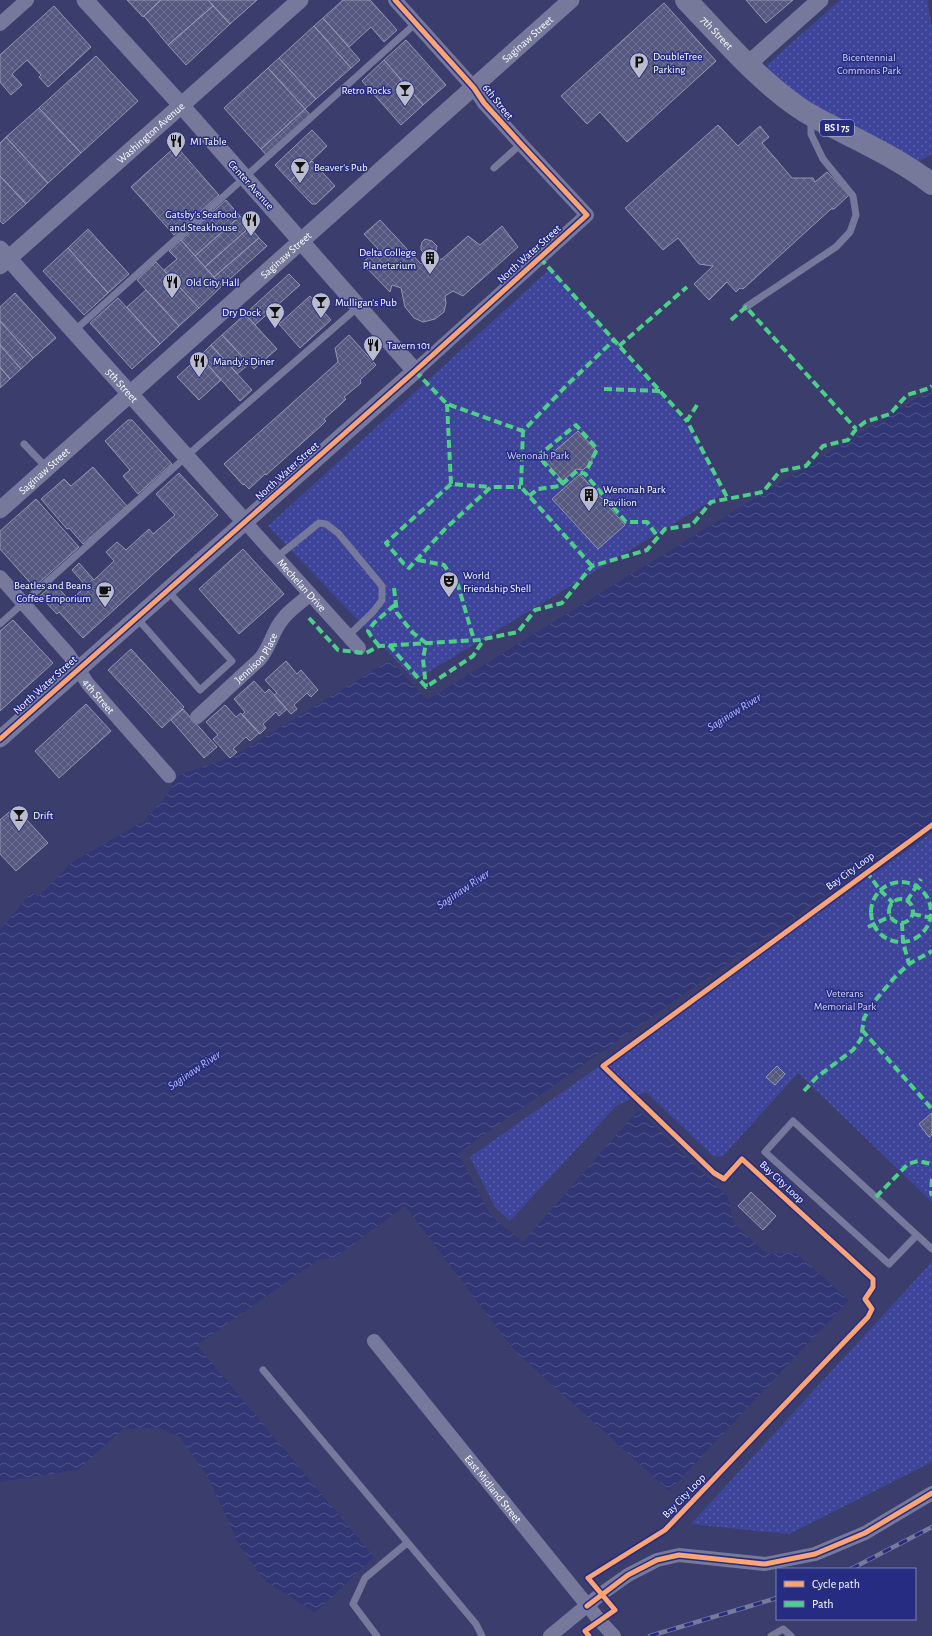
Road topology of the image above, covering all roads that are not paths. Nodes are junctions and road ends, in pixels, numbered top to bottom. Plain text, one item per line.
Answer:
1 (26, 0) edge
2 (85, 0) edge
3 (300, 0) edge
4 (395, 0) edge
5 (571, 0) edge
6 (686, 0) edge
7 (820, 0) edge
8 (416, 23) junction
9 (0, 24) edge
10 (748, 64) junction
11 (474, 88) junction
12 (181, 105) junction
13 (811, 114) junction
14 (521, 144) junction
15 (494, 168) dead end
16 (246, 178) junction
17 (932, 184) edge
18 (587, 215) joint
19 (301, 242) junction
20 (3, 258) edge
21 (359, 307) junction
22 (746, 307) dead end
23 (74, 332) junction
24 (415, 371) junction
25 (129, 394) junction
26 (24, 444) dead end
27 (186, 457) junction
28 (47, 468) junction
29 (0, 510) edge
30 (245, 522) junction
31 (277, 557) junction
32 (0, 577) edge
33 (167, 590) junction
34 (310, 594) junction
35 (23, 603) junction
36 (136, 617) junction
37 (0, 624) edge
38 (348, 636) junction
39 (359, 648) dead end
40 (78, 669) junction
41 (197, 717) dead end
42 (0, 739) edge
43 (170, 776) dead end
44 (917, 1235) junction
45 (932, 1249) edge
46 (374, 1341) dead end
47 (263, 1370) dead end
48 (932, 1493) edge
49 (408, 1542) junction
50 (588, 1606) junction
51 (377, 1636) edge
52 (482, 1636) edge
53 (550, 1636) edge
54 (614, 1636) edge
55 (771, 1636) edge
56 (791, 1636) edge

1 - 9 street
2 - 12 street, Center Avenue
3 - 12 street, Washington Avenue
4 - 8 street, 6th Street
5 - 11 street, Saginaw Street
6 - 10 highway, 7th Street / BS I 75
7 - 10 street
8 - 11 street, 6th Street
8 - 16 lane
10 - 13 highway, BS I 75
11 - 14 street, 6th Street
11 - 19 street, Saginaw Street
12 - 16 street, Center Avenue
12 - 20 street, Washington Avenue
13 - 17 highway, BS I 75
13 - 22 lane
14 - 15 lane
14 - 18 street, 6th Street
16 - 19 street, Center Avenue
16 - 23 lane
18 - 24 street, North Water Street
19 - 21 street, Center Avenue
19 - 25 street, Saginaw Street
20 - 23 street, 5th Street
21 - 24 street, Center Avenue
21 - 27 lane
23 - 25 street, 5th Street
24 - 30 street, North Water Street
25 - 27 street, 5th Street
25 - 28 street, Saginaw Street
26 - 28 lane
27 - 30 street, 5th Street
27 - 35 lane
28 - 29 street, Saginaw Street
30 - 31 street, Mechelan Drive
30 - 33 street, North Water Street
31 - 34 street, Mechelan Drive
31 - 38 lane
32 - 35 street, 4th Street
33 - 36 street, North Water Street
33 - 36 lane
34 - 38 street, Mechelan Drive
34 - 41 street, Jennison Place
35 - 37 lane
35 - 40 street, 4th Street
36 - 40 street, North Water Street
38 - 39 street, Mechelan Drive
40 - 42 street, North Water Street
40 - 43 street, 4th Street
44 - 44 lane
44 - 45 lane
46 - 50 street, East Midland Street
47 - 49 lane
48 - 50 street
49 - 51 lane
49 - 52 lane
50 - 53 street
50 - 54 street, East Midland Street
55 - 56 lane

